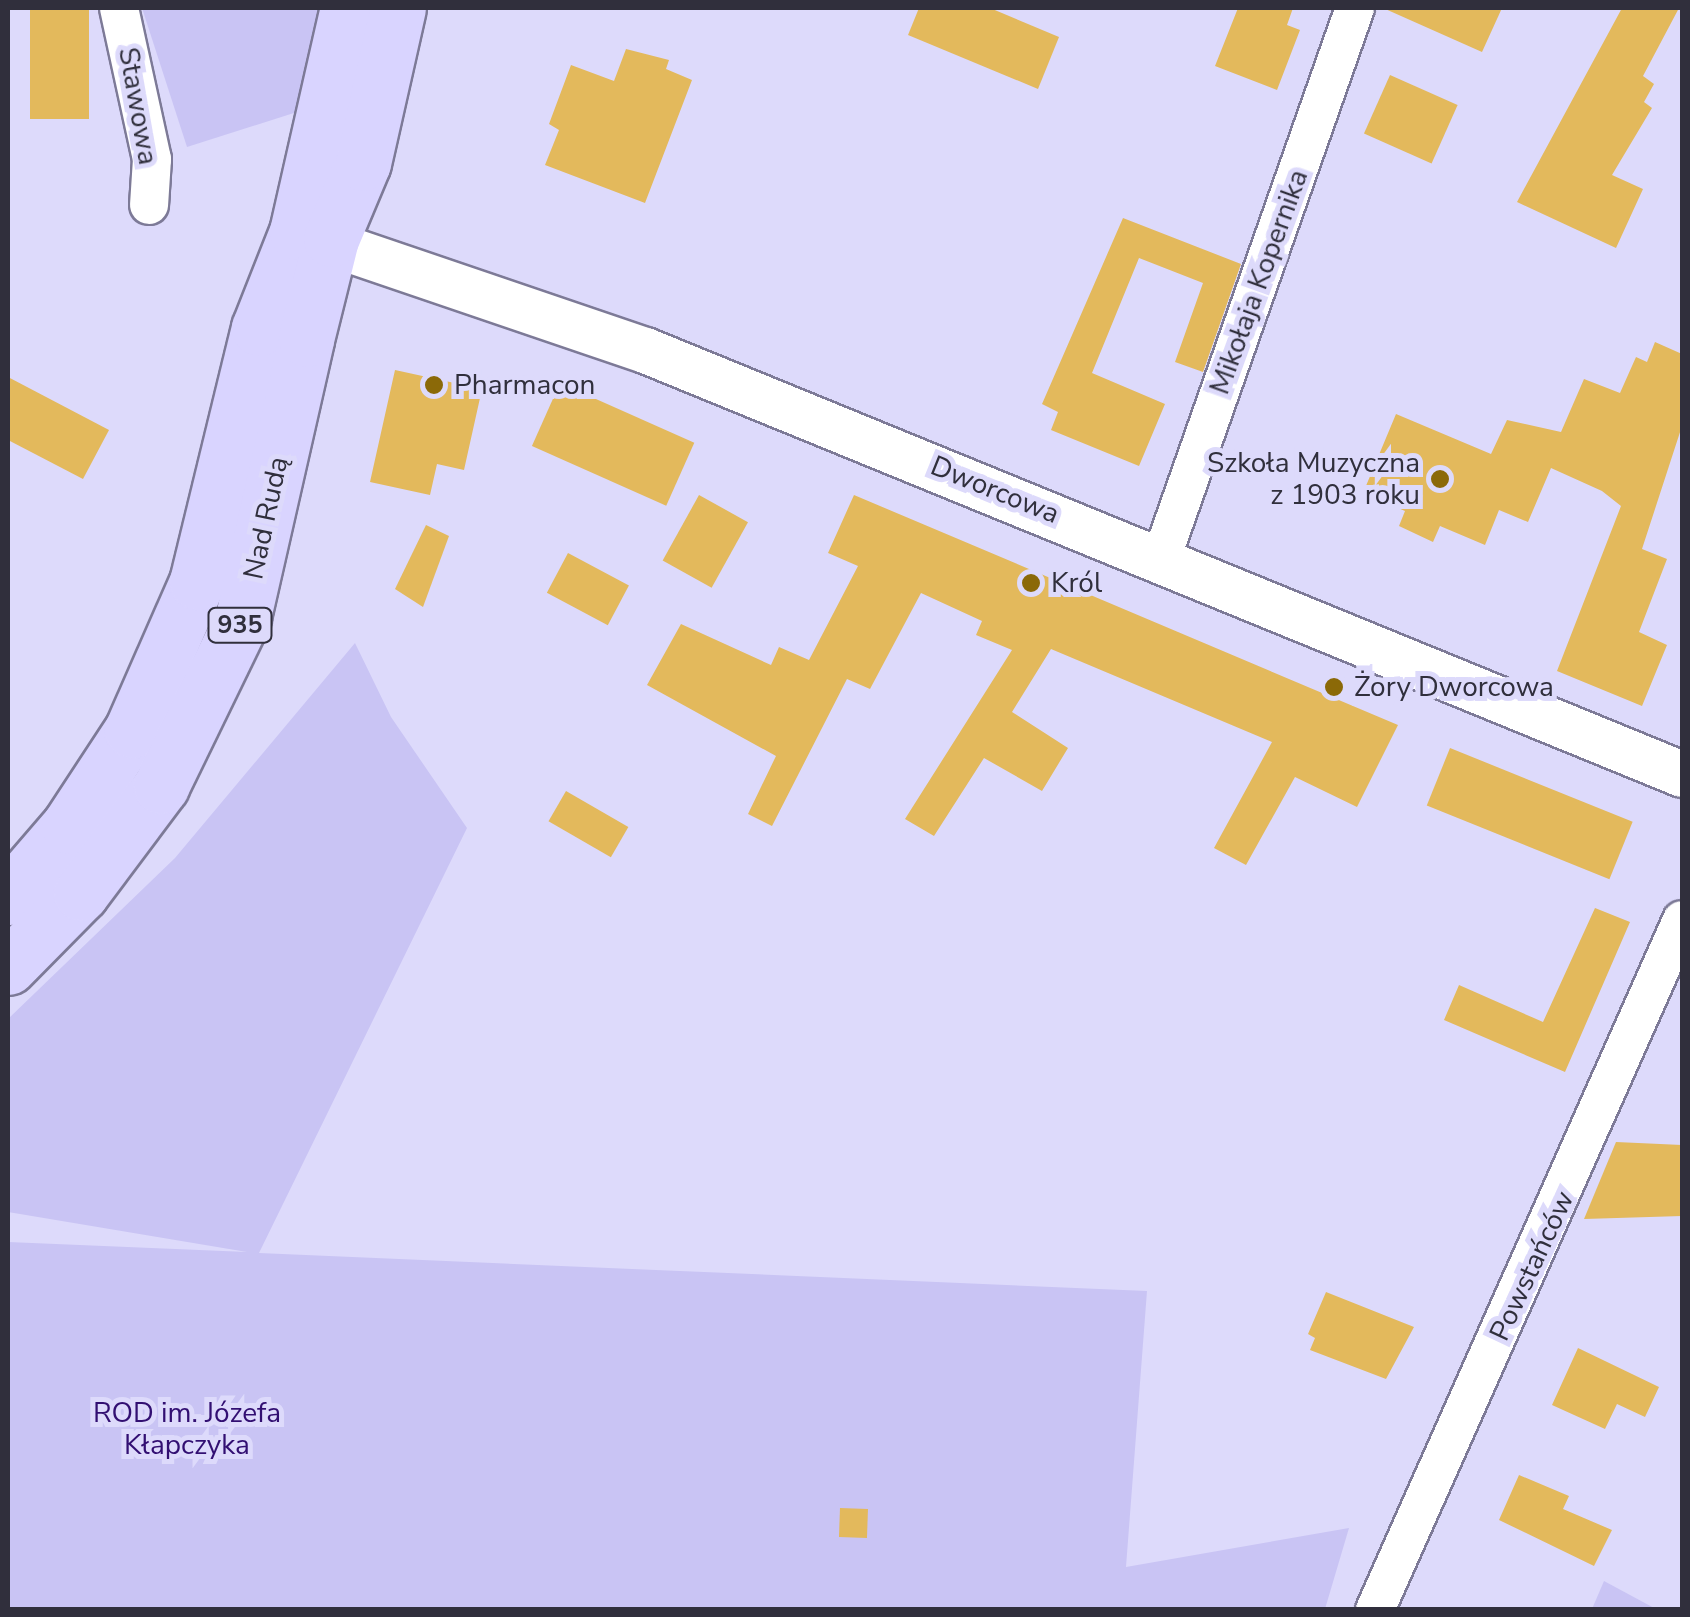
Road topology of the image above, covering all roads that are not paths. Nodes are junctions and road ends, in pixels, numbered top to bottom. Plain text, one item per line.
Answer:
1 (119, 8) edge
2 (348, 8) edge
3 (398, 8) edge
4 (1355, 8) edge
5 (148, 204) dead end
6 (314, 236) junction
7 (1162, 556) junction
8 (1682, 774) edge
9 (8, 897) edge
10 (1682, 920) edge
11 (8, 967) edge
12 (1375, 1610) edge

1 - 5 street, Stawowa
2 - 6 main road, Nad Rudą / 935
3 - 6 main road, Nad Rudą / 935
4 - 7 street, Mikołaja Kopernika
6 - 7 street, Dworcowa
6 - 9 main road, Nad Rudą / 935
6 - 11 main road, Nad Rudą / 935
7 - 8 street, Dworcowa
10 - 12 street, Powstańców

